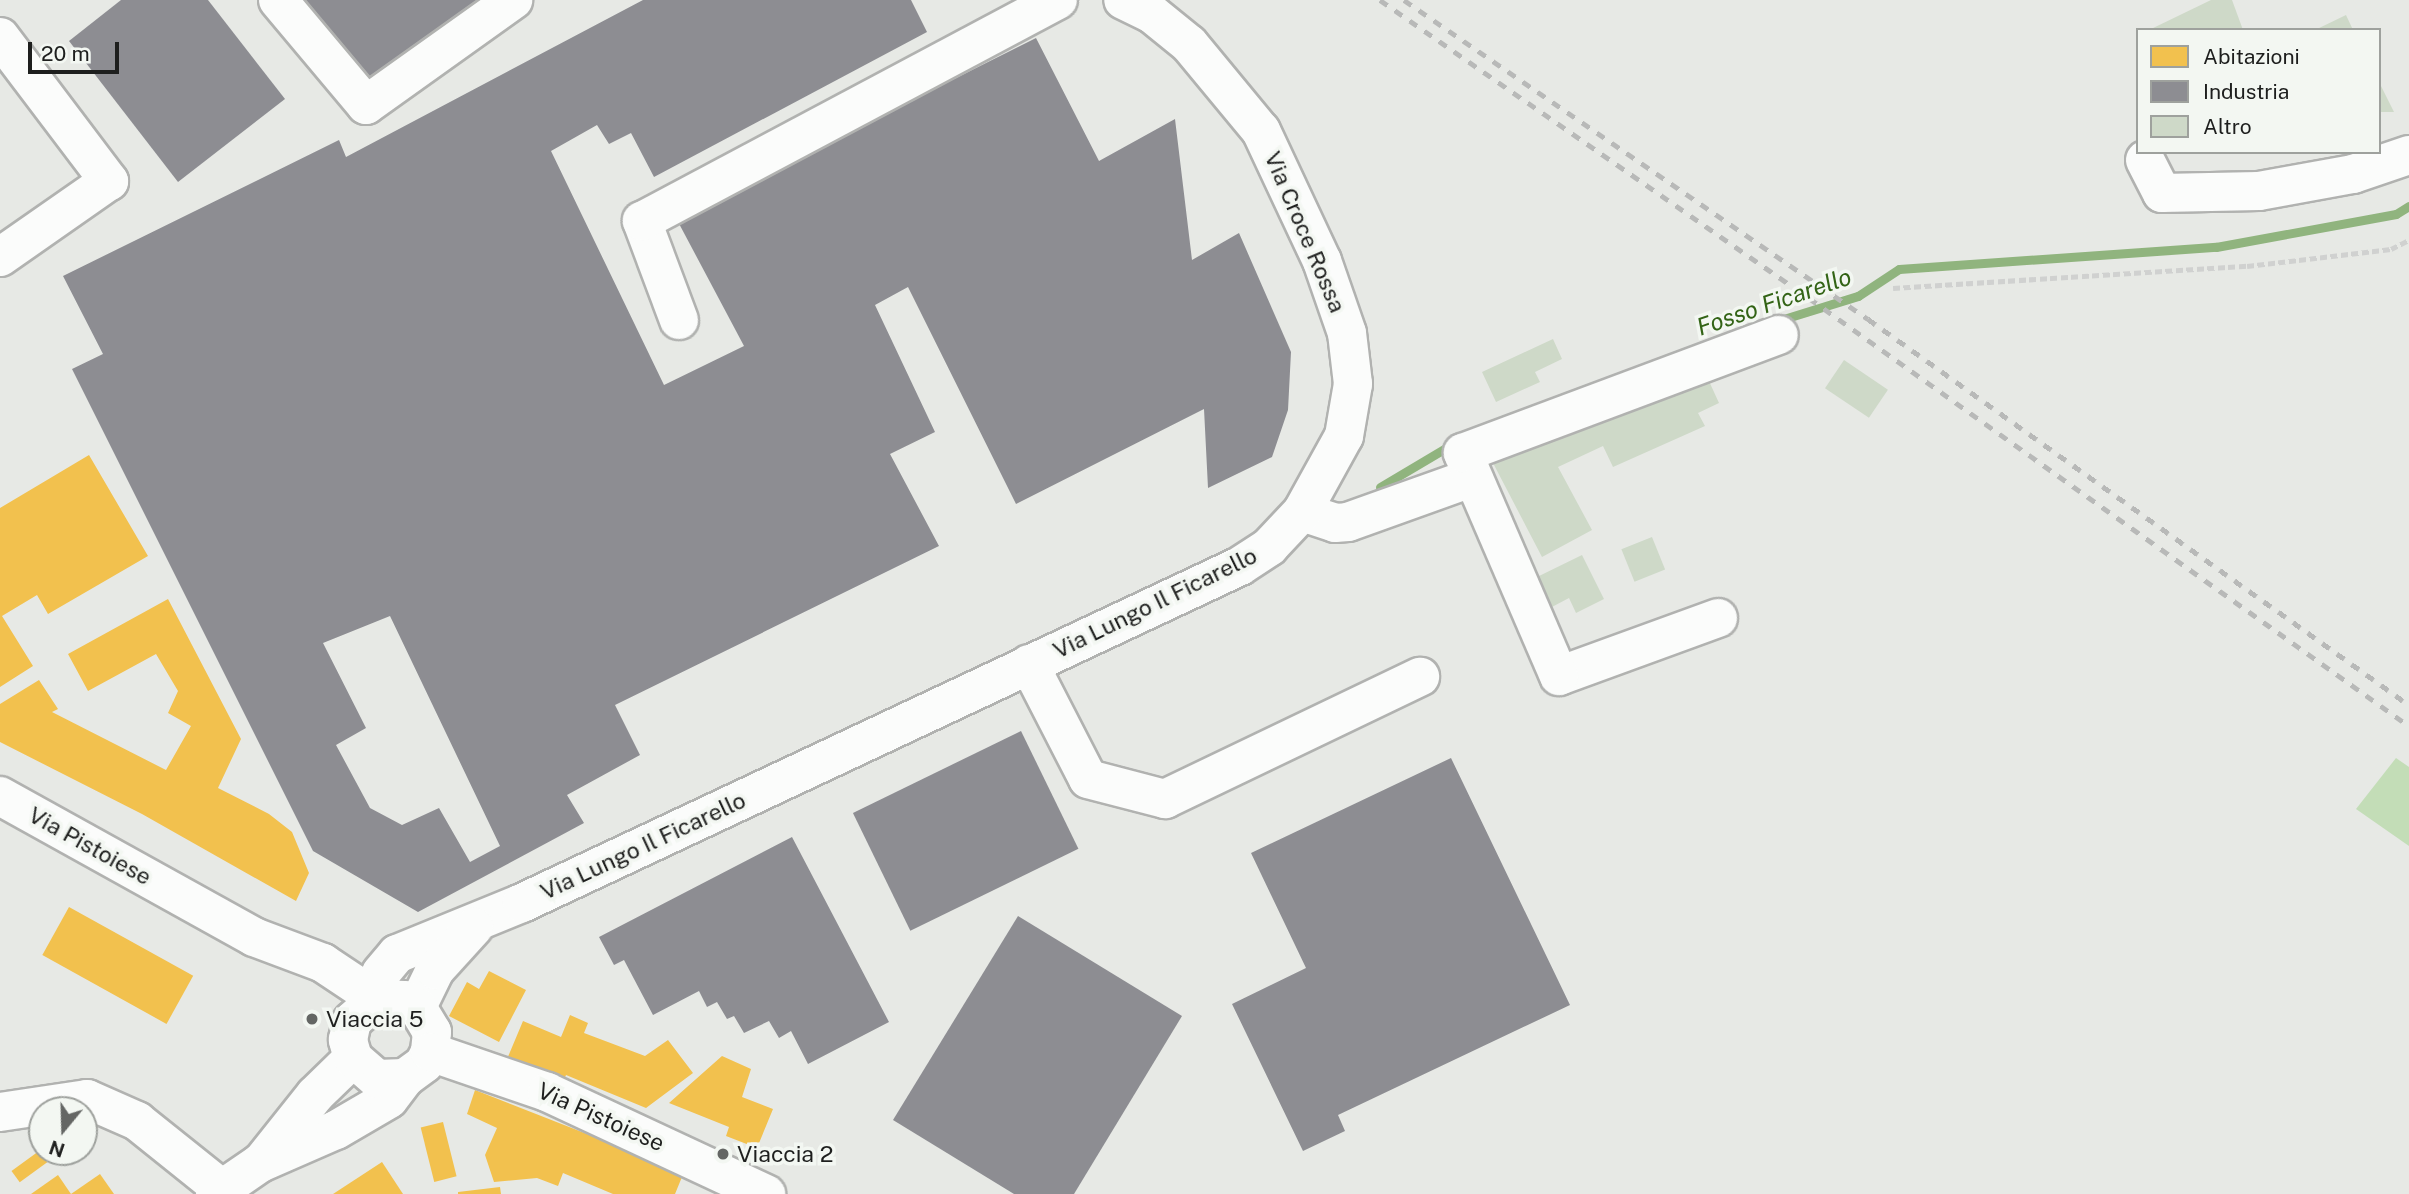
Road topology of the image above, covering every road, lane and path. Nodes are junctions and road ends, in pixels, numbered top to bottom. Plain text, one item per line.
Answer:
1 (278, 0) edge
2 (513, 0) edge
3 (1058, 0) edge
4 (1124, 0) edge
5 (0, 37) edge
6 (2409, 155) edge
7 (2146, 160) dead end
8 (2409, 240) edge
9 (0, 257) edge
10 (1894, 288) dead end
11 (679, 320) dead end
12 (1779, 335) dead end
13 (1471, 478) junction
14 (1301, 512) junction
15 (1718, 618) dead end
16 (1028, 664) junction
17 (1420, 677) dead end
18 (0, 796) edge
19 (486, 916) junction
20 (417, 1007) junction
21 (361, 1026) junction
22 (417, 1065) junction
23 (0, 1112) edge
24 (260, 1163) junction
25 (218, 1191) edge
26 (766, 1194) edge

1 - 2 street
3 - 11 street
4 - 14 street, Via Croce Rossa
5 - 9 street
6 - 7 street
8 - 10 path
12 - 13 street
13 - 14 street
13 - 15 street
14 - 16 street, Via Lungo Il Ficarello
16 - 17 street
16 - 19 street, Via Lungo Il Ficarello
18 - 21 street, Via Pistoiese
19 - 20 street, Via Lungo Il Ficarello
19 - 21 street, Via Lungo Il Ficarello
20 - 21 street, Via Pistoiese
20 - 22 street
21 - 22 street, Via Pistoiese
21 - 24 street
22 - 24 street
22 - 26 street, Via Pistoiese
23 - 25 street
24 - 25 street

